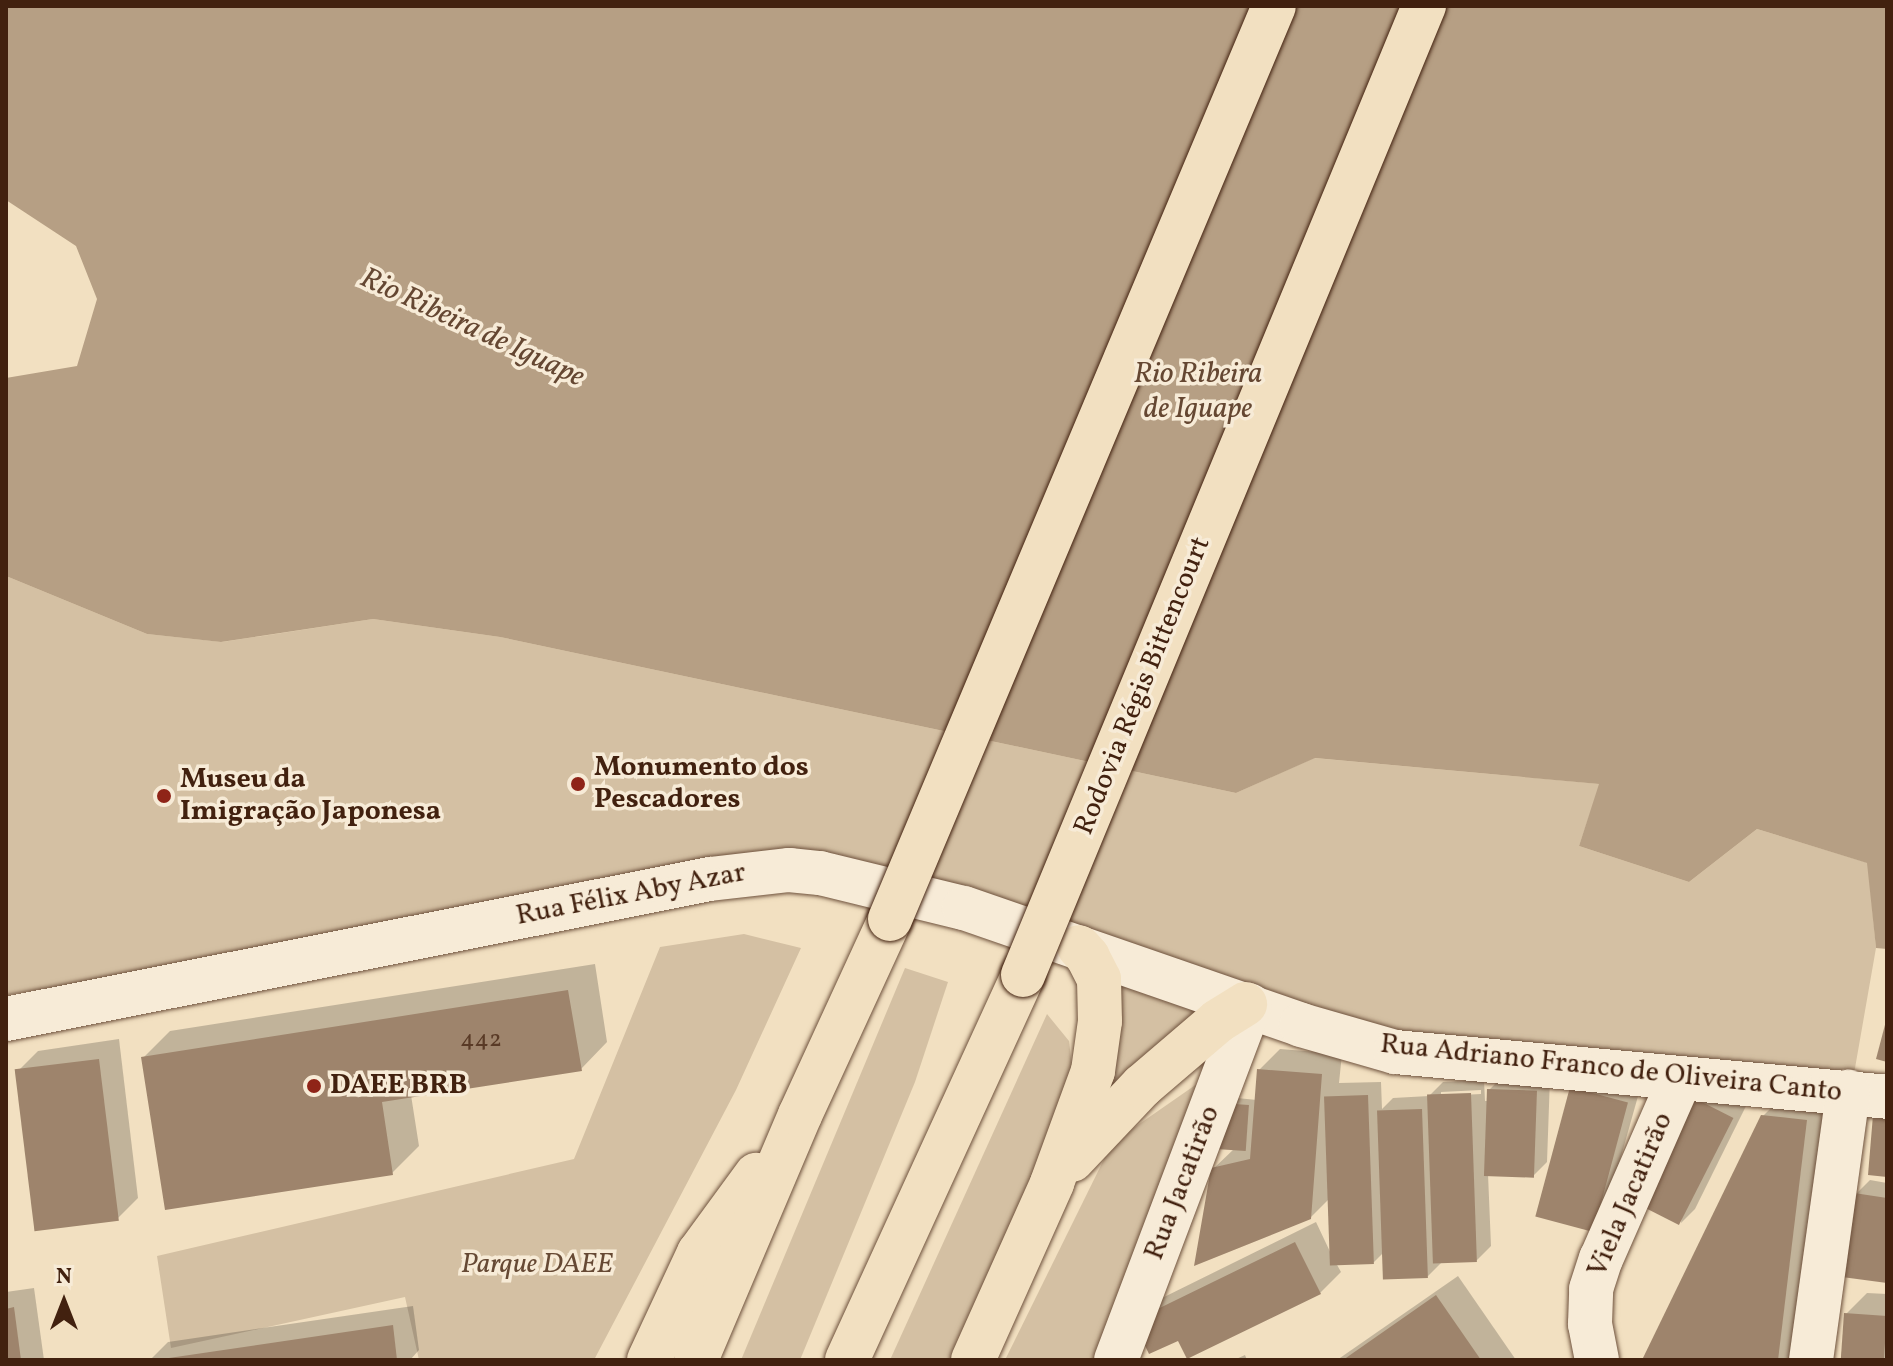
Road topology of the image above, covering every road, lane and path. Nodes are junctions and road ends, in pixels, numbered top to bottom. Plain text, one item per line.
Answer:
1 (1274, 6) edge
2 (1424, 6) edge
3 (1079, 947) junction
4 (1247, 1005) junction
5 (6, 1019) edge
6 (1680, 1079) junction
7 (1867, 1095) edge
8 (800, 1115) junction
9 (1052, 1183) junction
10 (649, 1360) edge
11 (696, 1360) edge
12 (847, 1360) edge
13 (973, 1360) edge
14 (1116, 1360) edge
15 (1597, 1360) edge
16 (1811, 1360) edge

1 - 8 main road, bridge
2 - 12 main road, Rodovia Régis Bittencourt, bridge
3 - 4 street, Rua Félix Aby Azar
3 - 5 street, Rua Félix Aby Azar
3 - 9 main road
4 - 6 street, Rua Adriano Franco de Oliveira Canto
4 - 9 main road
4 - 14 street, Rua Jacatirão
6 - 7 street, Rua Adriano Franco de Oliveira Canto
6 - 15 street, Viela Jacatirão
7 - 16 street
8 - 10 main road
8 - 11 main road
9 - 13 main road

